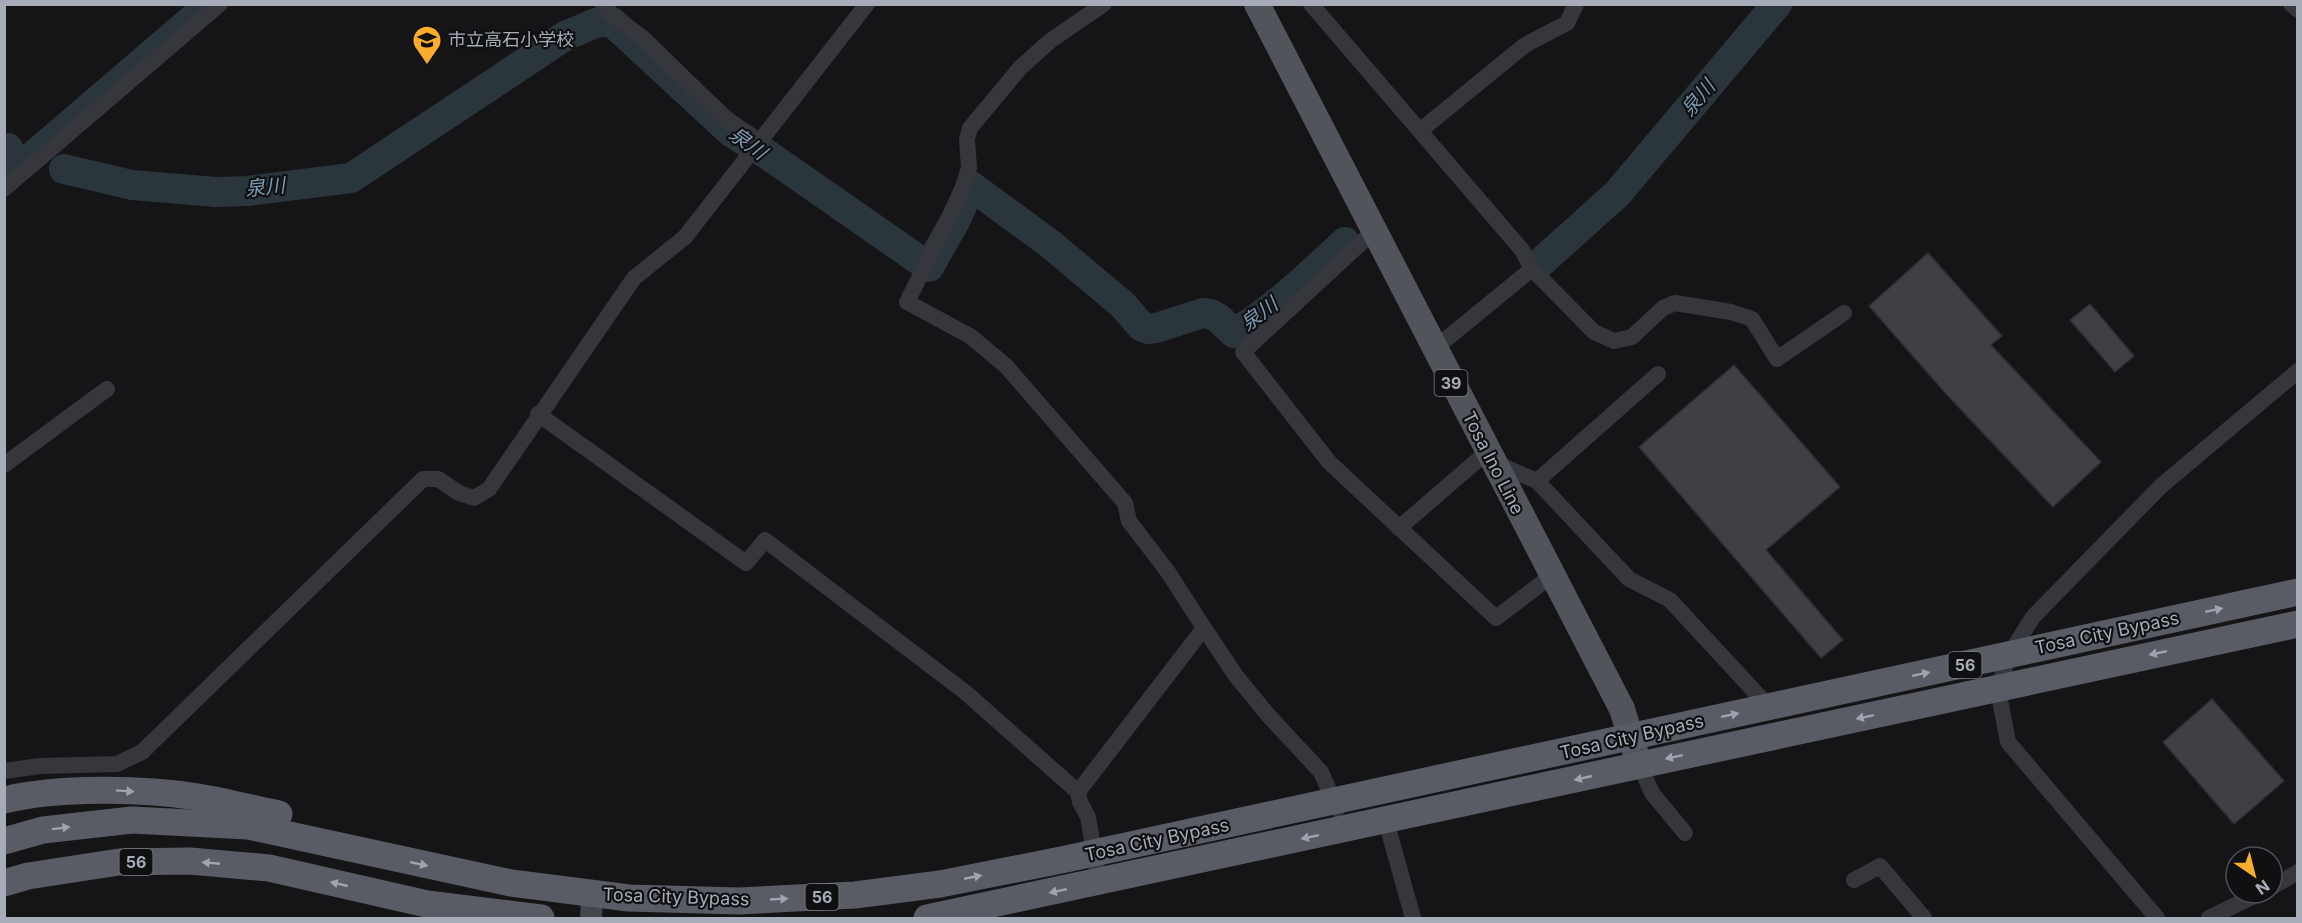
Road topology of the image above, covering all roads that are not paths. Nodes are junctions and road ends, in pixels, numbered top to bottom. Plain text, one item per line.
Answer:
1 (220, 4) edge
2 (603, 4) edge
3 (867, 4) edge
4 (1104, 4) edge
5 (1257, 4) edge
6 (1311, 4) edge
7 (1576, 4) edge
8 (2291, 4) edge
9 (2298, 10) edge
10 (1421, 130) junction
11 (759, 141) junction
12 (4, 189) edge
13 (1374, 231) junction
14 (1532, 269) junction
15 (1844, 313) dead end
16 (1434, 349) junction
17 (2298, 371) edge
18 (1658, 374) dead end
19 (107, 389) dead end
20 (538, 414) junction
21 (1490, 457) junction
22 (4, 465) edge
23 (1537, 481) junction
24 (1399, 528) junction
25 (1551, 576) junction
26 (2298, 592) edge
27 (2298, 624) edge
28 (1204, 628) junction
29 (2009, 655) junction
30 (1998, 689) junction
31 (1769, 706) junction
32 (1632, 736) junction
33 (1639, 764) junction
34 (4, 771) edge
35 (1078, 792) junction
36 (4, 800) edge
37 (1335, 802) junction
38 (1386, 821) junction
39 (1343, 830) junction
40 (1685, 833) dead end
41 (4, 841) edge
42 (1093, 853) junction
43 (375, 855) junction
44 (2298, 872) edge
45 (1854, 880) dead end
46 (2284, 880) edge
47 (1099, 882) junction
48 (4, 883) edge
49 (2236, 905) edge
50 (591, 907) edge
51 (541, 918) edge
52 (927, 918) edge
53 (1413, 918) edge
54 (1924, 918) edge
55 (2157, 918) edge
56 (2210, 918) edge

1 - 12 street
2 - 11 street
3 - 11 street
4 - 28 street
5 - 13 main road, Tosa Ino Line / 39
6 - 10 street
7 - 10 street
8 - 9 street
10 - 14 street
11 - 20 street
13 - 16 main road, Tosa Ino Line / 39
13 - 24 street
14 - 15 street
14 - 16 street
16 - 21 main road, Tosa Ino Line / 39
17 - 29 street
18 - 23 street
19 - 22 street
20 - 34 street
20 - 35 street
21 - 23 street
21 - 24 street
21 - 25 main road, Tosa Ino Line / 39
23 - 31 street
24 - 25 street
25 - 32 main road, Tosa Ino Line / 39
29 -> 26 highway, Tosa City Bypass / 56
27 -> 30 highway, Tosa City Bypass / 56
28 - 35 street
28 - 37 street
29 - 30 street
31 -> 29 highway, Tosa City Bypass / 56
30 -> 33 highway, Tosa City Bypass / 56
30 - 55 street
32 -> 31 highway, Tosa City Bypass / 56
32 - 33 main road, Tosa Ino Line / 39
32 - 37 highway, Tosa City Bypass / 56
33 -> 38 highway, Tosa City Bypass / 56
33 - 40 street
35 - 42 street
36 -> 43 highway
37 - 39 street
37 - 42 highway, Tosa City Bypass / 56
38 - 39 highway, Tosa City Bypass / 56
38 - 53 street
39 -> 47 highway, Tosa City Bypass / 56
41 -> 43 highway, Tosa City Bypass / 56
42 - 47 street
50 -> 42 highway, Tosa City Bypass / 56
43 -> 50 highway, Tosa City Bypass / 56
44 - 46 street
45 - 54 street
47 -> 52 highway, Tosa City Bypass / 56
51 -> 48 highway, 56
49 - 56 street

